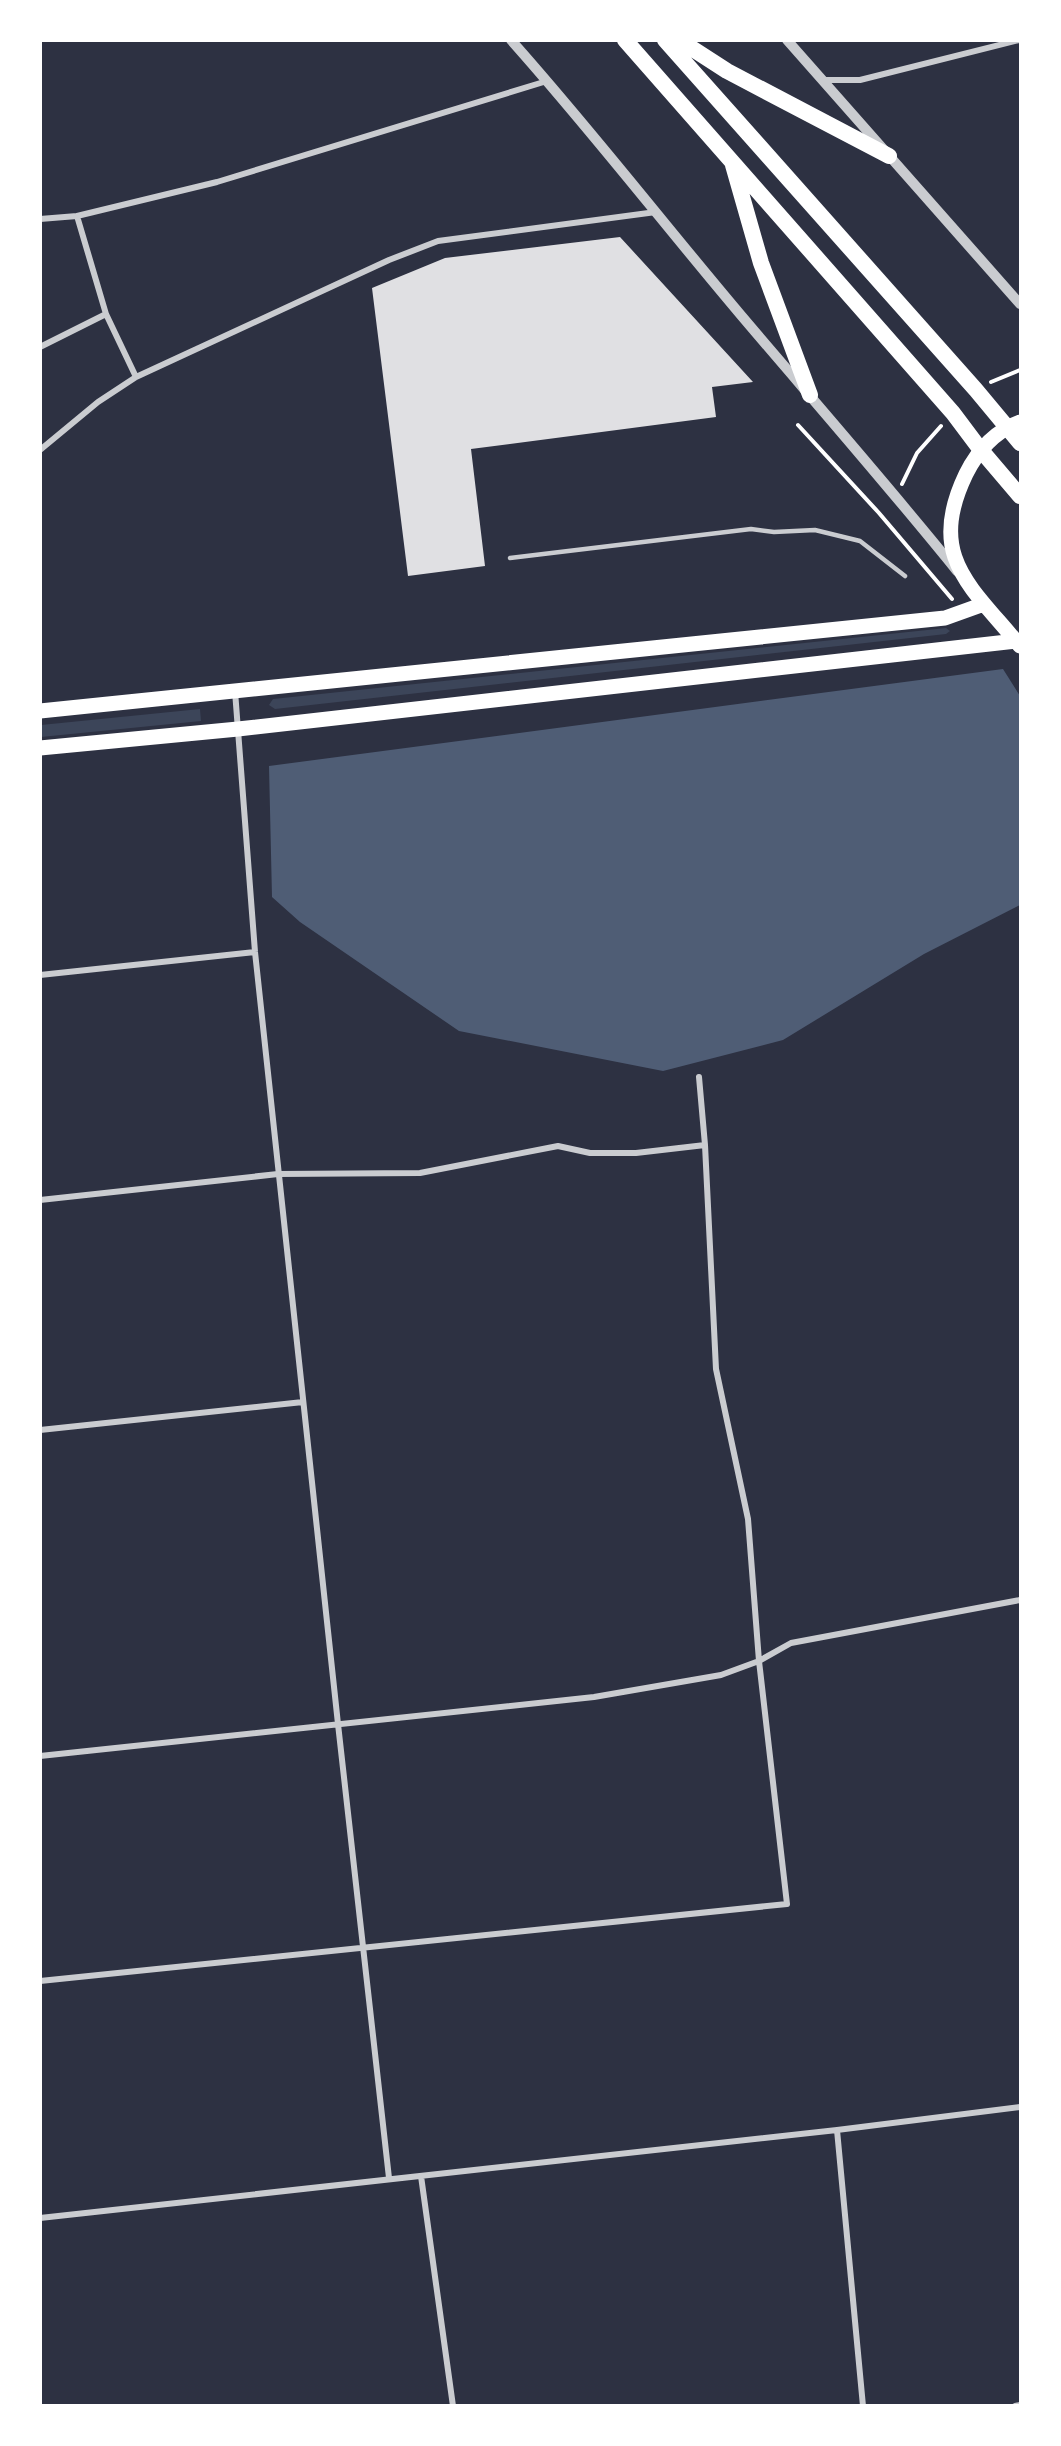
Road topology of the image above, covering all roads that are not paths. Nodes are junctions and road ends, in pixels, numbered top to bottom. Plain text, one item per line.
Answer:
1 (512, 40) edge
2 (625, 40) edge
3 (665, 40) edge
4 (679, 40) edge
5 (787, 40) edge
6 (1019, 40) edge
7 (822, 80) junction
8 (548, 81) junction
9 (889, 156) junction
10 (732, 161) junction
11 (656, 212) junction
12 (77, 216) junction
13 (40, 219) edge
14 (1020, 304) edge
15 (106, 314) junction
16 (40, 347) edge
17 (136, 378) junction
18 (810, 395) junction
19 (1014, 424) edge
20 (1020, 443) edge
21 (980, 449) junction
22 (40, 450) edge
23 (1020, 496) edge
24 (510, 558) dead end
25 (905, 576) dead end
26 (964, 579) junction
27 (984, 604) junction
28 (1018, 643) edge
29 (235, 691) junction
30 (40, 711) edge
31 (238, 729) junction
32 (40, 748) edge
33 (255, 952) junction
34 (40, 975) edge
35 (699, 1077) dead end
36 (705, 1145) junction
37 (278, 1174) junction
38 (40, 1200) edge
39 (303, 1402) junction
40 (40, 1430) edge
41 (1020, 1600) edge
42 (759, 1661) junction
43 (338, 1724) junction
44 (40, 1756) edge
45 (363, 1949) junction
46 (40, 1981) edge
47 (1020, 2107) edge
48 (837, 2130) junction
49 (420, 2176) junction
50 (389, 2178) junction
51 (40, 2218) edge
52 (1020, 2405) edge
53 (453, 2406) edge
54 (863, 2406) edge
55 (1015, 2406) edge

1 - 8 street
2 - 10 highway
3 - 19 highway
4 - 9 highway
5 - 7 street
6 - 7 street
7 - 9 street
8 - 11 street
8 - 12 street
9 - 14 street
10 - 18 highway
10 - 21 highway
11 - 17 street
11 - 18 street
12 - 13 street
12 - 15 street
15 - 16 street
15 - 17 street
17 - 22 street
18 - 26 street
19 - 20 highway
19 - 21 main road
21 - 23 highway
21 - 26 main road
24 - 25 lane
26 - 27 main road
27 - 28 main road
27 - 29 main road
28 - 31 main road
29 - 30 main road
29 - 31 street
31 - 32 main road
31 - 33 street
33 - 34 street
33 - 37 street
35 - 36 street
36 - 37 street
36 - 42 street
37 - 38 street
37 - 39 street
39 - 40 street
39 - 43 street
41 - 42 street
42 - 43 street
42 - 45 street
43 - 44 street
43 - 45 street
45 - 46 street
45 - 50 street
47 - 48 street
48 - 49 street
48 - 54 street
49 - 50 street
49 - 53 street
50 - 51 street
52 - 55 street

